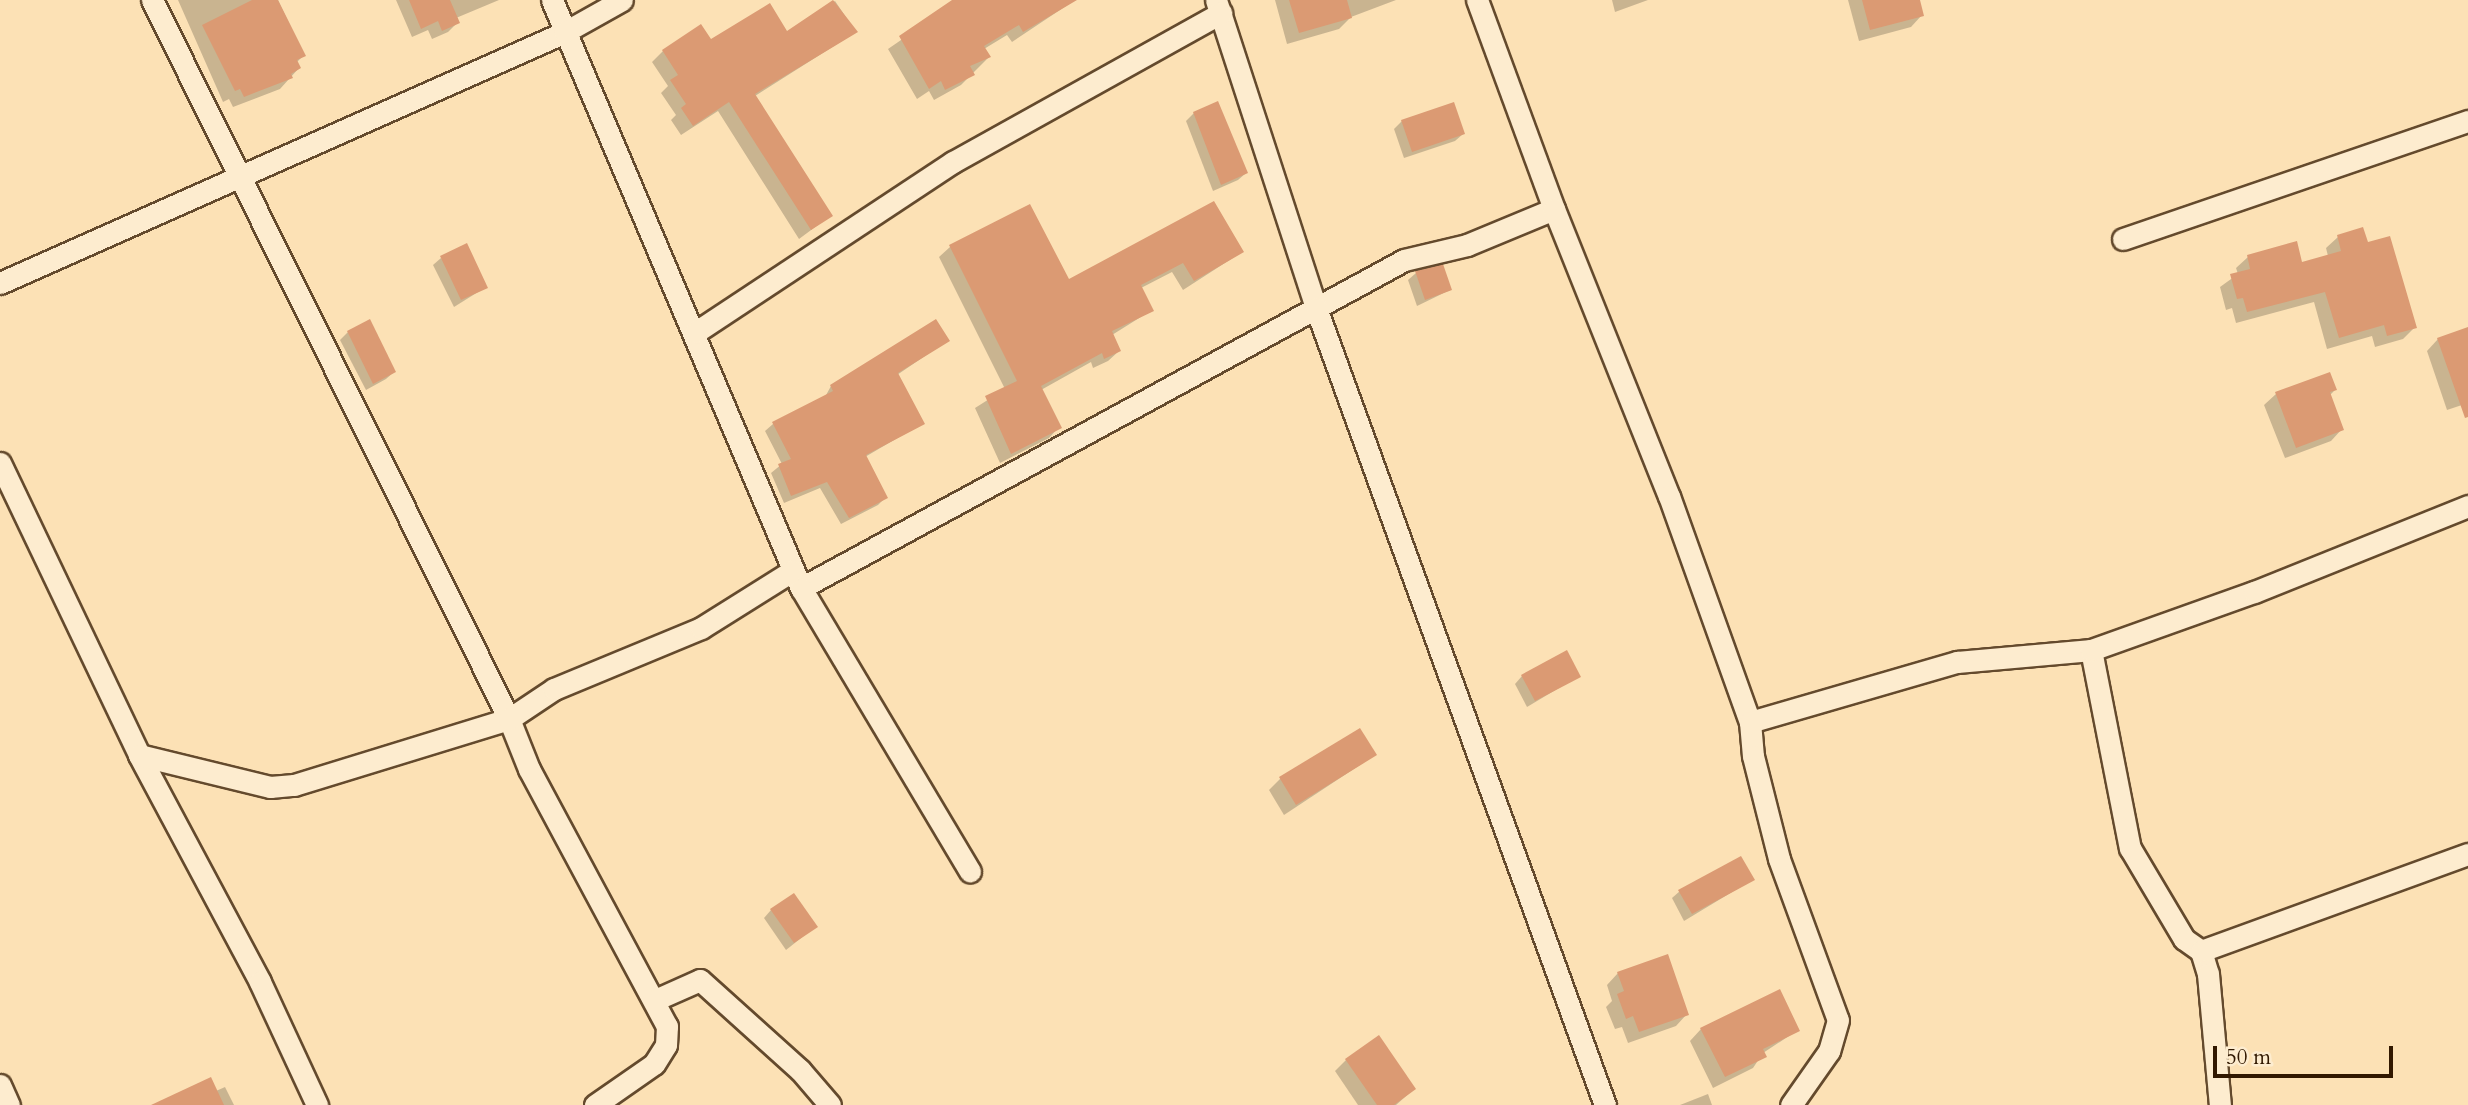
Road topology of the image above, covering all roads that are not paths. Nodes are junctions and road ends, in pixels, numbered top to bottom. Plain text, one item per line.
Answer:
1 (152, 0) edge
2 (552, 0) edge
3 (622, 0) edge
4 (1477, 0) edge
5 (1218, 7) edge
6 (565, 32) junction
7 (2468, 121) edge
8 (238, 177) junction
9 (1553, 209) junction
10 (2123, 239) dead end
11 (0, 283) edge
12 (1316, 309) junction
13 (696, 332) junction
14 (0, 463) edge
15 (2468, 506) edge
16 (796, 579) junction
17 (2091, 650) junction
18 (509, 719) junction
19 (1750, 722) junction
20 (139, 755) junction
21 (2468, 854) edge
22 (970, 871) dead end
23 (2201, 951) junction
24 (655, 1000) junction
25 (0, 1085) edge
26 (9, 1105) edge
27 (317, 1105) edge
28 (595, 1105) edge
29 (830, 1105) edge
30 (1605, 1105) edge
31 (1791, 1105) edge
32 (2221, 1105) edge

1 - 8 street
2 - 6 street
3 - 6 street
4 - 9 street
5 - 12 street
5 - 13 street
6 - 8 street
6 - 13 street
7 - 10 street
8 - 11 street
8 - 18 street
9 - 12 street
9 - 19 street
12 - 16 street
12 - 30 street
13 - 16 street
14 - 20 street
15 - 17 street
16 - 18 street
16 - 22 street
17 - 19 street
17 - 23 street
18 - 20 street
18 - 24 street
19 - 31 street
20 - 27 street
21 - 23 street
23 - 32 street
24 - 28 street
24 - 29 street
25 - 26 street

